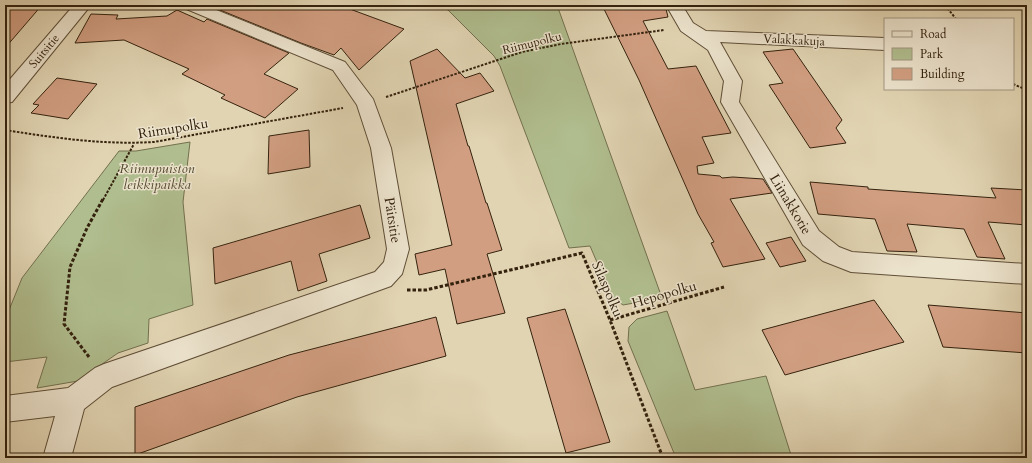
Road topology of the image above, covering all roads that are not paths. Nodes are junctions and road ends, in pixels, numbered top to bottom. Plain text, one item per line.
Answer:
1 (83, 5) edge
2 (190, 5) edge
3 (674, 5) edge
4 (695, 32) junction
5 (884, 44) edge
6 (5, 97) edge
7 (1027, 274) edge
8 (73, 401) junction
9 (5, 409) edge
10 (57, 458) edge

1 - 6 street, Suitsitie
2 - 8 street, Päitsitie
3 - 4 street, Liinakkotie
4 - 5 street, Valakkakuja
4 - 7 street, Liinakkotie
8 - 9 street
8 - 10 street

